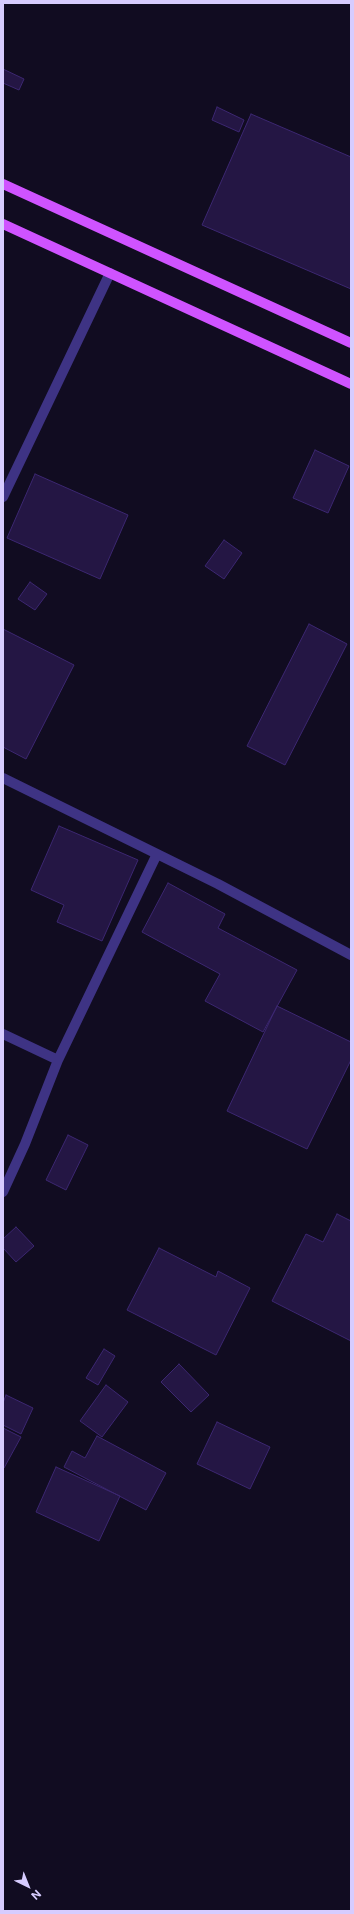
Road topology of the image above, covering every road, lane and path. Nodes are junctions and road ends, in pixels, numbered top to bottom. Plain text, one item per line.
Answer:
1 (3, 184) edge
2 (3, 224) edge
3 (110, 273) junction
4 (351, 343) edge
5 (351, 384) edge
6 (3, 497) edge
7 (3, 778) edge
8 (157, 854) junction
9 (351, 955) edge
10 (3, 1034) edge
11 (58, 1060) junction
12 (3, 1192) edge

1 - 4 main road
2 - 3 main road
3 - 5 main road
3 - 6 street
7 - 8 street
8 - 9 street
8 - 11 street
10 - 11 street
11 - 12 street

